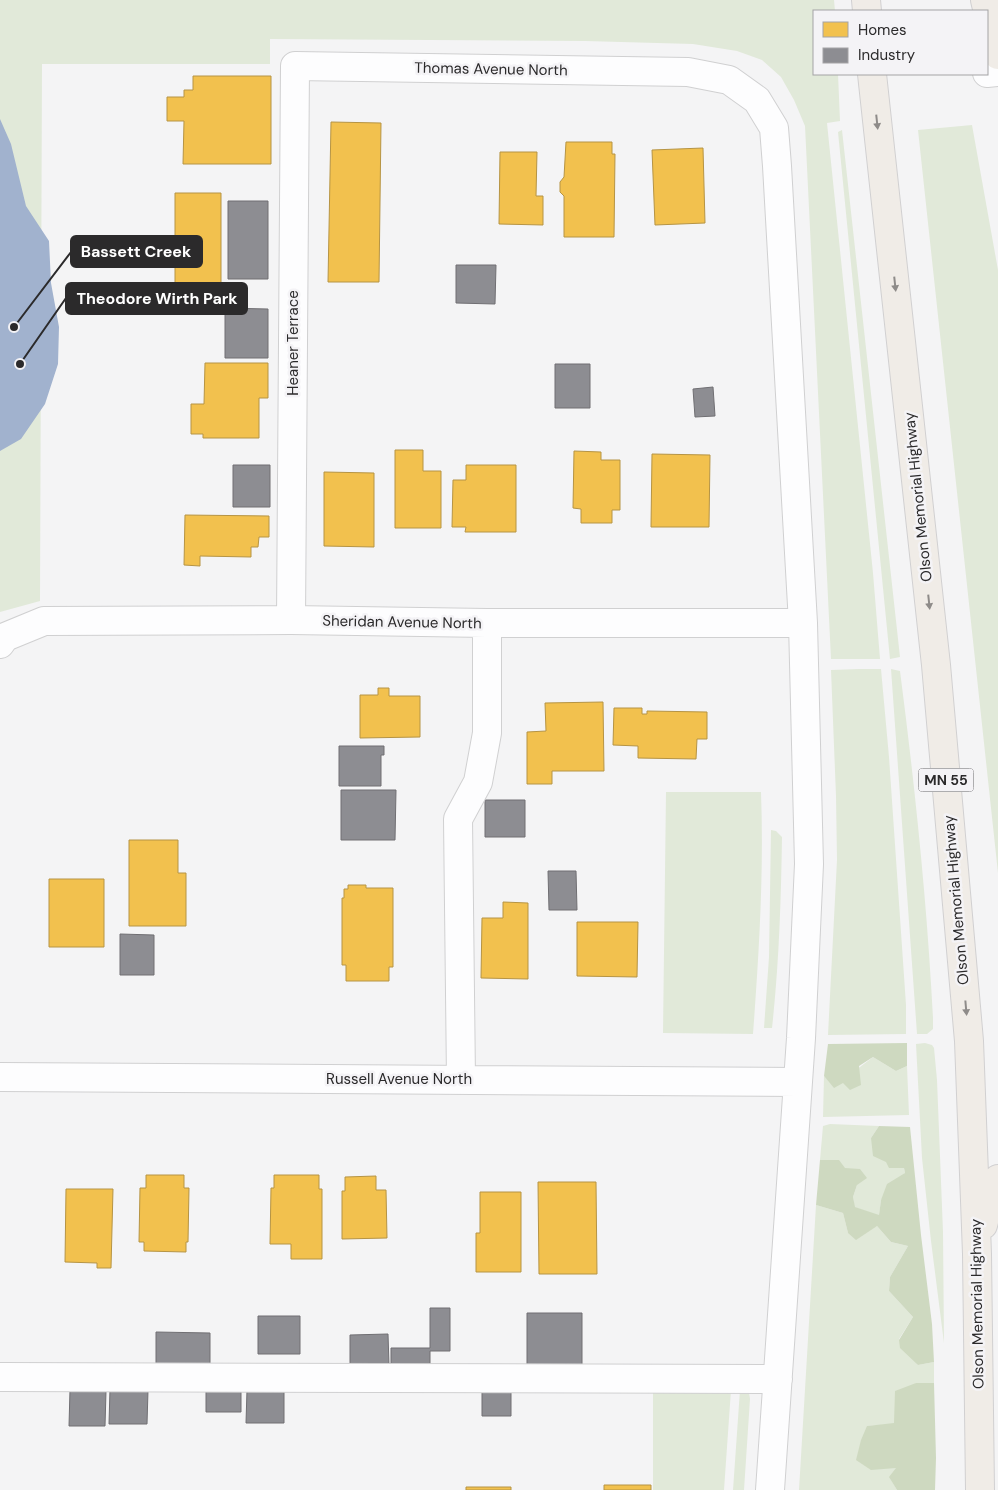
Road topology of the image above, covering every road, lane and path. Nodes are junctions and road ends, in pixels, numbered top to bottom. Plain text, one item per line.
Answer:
1 (988, 13) edge
2 (998, 55) edge
3 (295, 66) joint
4 (872, 75) edge
5 (291, 620) junction
6 (487, 623) junction
7 (803, 623) junction
8 (2, 641) edge
9 (0, 1077) edge
10 (462, 1080) junction
11 (798, 1082) junction
12 (998, 1179) edge
13 (976, 1254) junction
14 (0, 1376) edge
15 (778, 1379) junction
16 (770, 1490) edge
17 (980, 1490) edge

1 - 2 main road
3 - 5 street, Heaner Terrace
3 - 7 street, Thomas Avenue North
4 -> 13 main road, Olson Memorial Highway / MN 55
5 - 6 street, Sheridan Avenue North
5 - 8 street, Sheridan Avenue North
6 - 7 street, Sheridan Avenue North
6 - 10 street
7 - 11 street, Thomas Avenue North
9 - 10 street, Russell Avenue North
10 - 11 street, Russell Avenue North
11 - 15 street, Thomas Avenue North
12 - 13 main road
13 - 17 main road, Olson Memorial Highway / MN 55
14 - 15 street
15 - 16 street, Thomas Avenue North

